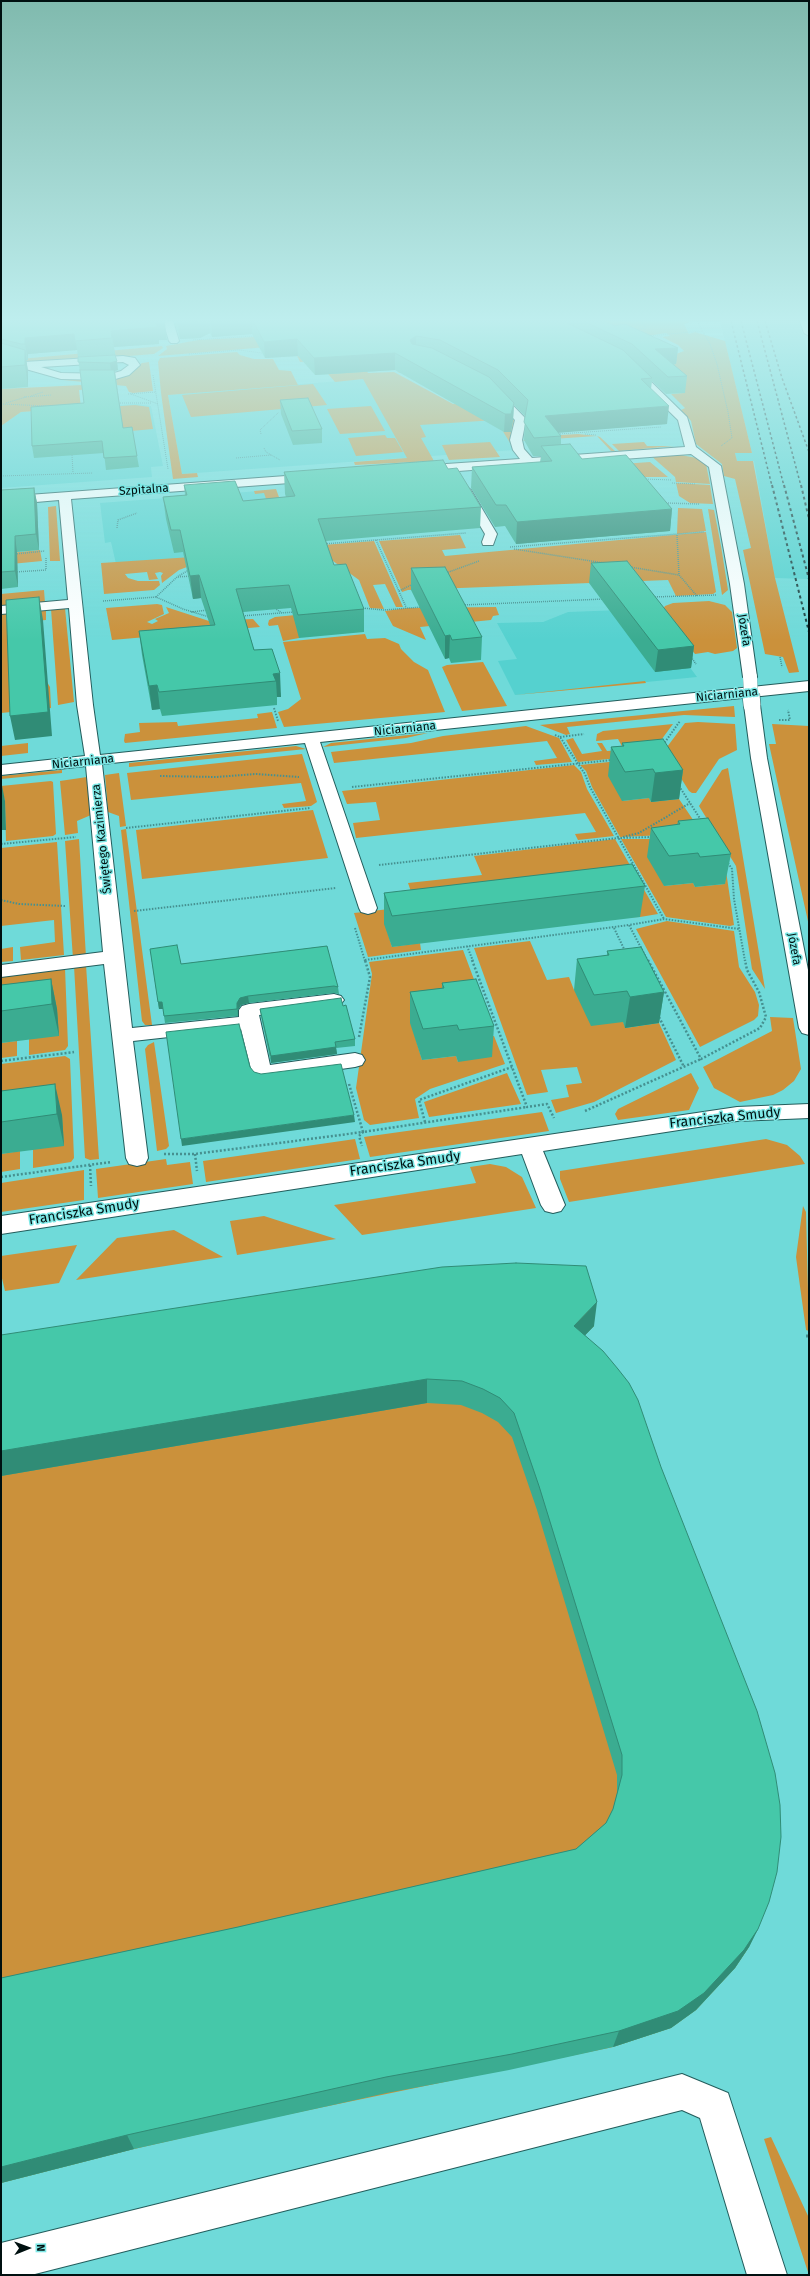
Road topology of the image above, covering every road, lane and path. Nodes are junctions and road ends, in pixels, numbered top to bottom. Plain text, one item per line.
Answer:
1 (161, 427) edge
2 (263, 427) edge
3 (519, 427) edge
4 (652, 427) edge
5 (686, 427) edge
6 (730, 427) edge
7 (578, 433) junction
8 (261, 434) dead end
9 (557, 434) edge
10 (597, 435) edge
11 (698, 453) junction
12 (272, 455) dead end
13 (72, 456) edge
14 (236, 458) dead end
15 (529, 462) junction
16 (452, 468) junction
17 (409, 471) edge
18 (322, 477) edge
19 (74, 478) dead end
20 (170, 488) junction
21 (65, 496) junction
22 (42, 498) junction
23 (1, 501) edge
24 (660, 503) edge
25 (675, 504) dead end
26 (139, 512) dead end
27 (117, 528) dead end
28 (488, 528) junction
29 (709, 532) dead end
30 (677, 535) junction
31 (376, 540) junction
32 (488, 542) dead end
33 (317, 545) edge
34 (512, 548) junction
35 (45, 551) junction
36 (8, 555) edge
37 (484, 559) dead end
38 (610, 564) edge
39 (625, 566) edge
40 (193, 568) edge
41 (8, 572) edge
42 (441, 574) edge
43 (679, 575) junction
44 (193, 576) edge
45 (177, 577) junction
46 (420, 582) edge
47 (399, 591) junction
48 (714, 595) dead end
49 (698, 596) junction
50 (156, 597) junction
51 (646, 598) edge
52 (607, 599) edge
53 (103, 601) dead end
54 (76, 603) junction
55 (462, 605) edge
56 (271, 606) edge
57 (356, 607) edge
58 (406, 607) junction
59 (424, 607) edge
60 (1, 610) edge
61 (211, 610) edge
62 (190, 612) junction
63 (297, 612) edge
64 (282, 613) junction
65 (213, 617) edge
66 (235, 617) edge
67 (687, 651) edge
68 (696, 664) dead end
69 (809, 686) edge
70 (682, 719) dead end
71 (554, 734) dead end
72 (584, 734) dead end
73 (560, 737) junction
74 (311, 738) junction
75 (662, 747) edge
76 (93, 760) junction
77 (614, 760) dead end
78 (576, 763) junction
79 (1, 770) edge
80 (159, 776) dead end
81 (302, 777) dead end
82 (677, 783) edge
83 (351, 787) dead end
84 (690, 803) junction
85 (316, 807) dead end
86 (703, 823) edge
87 (101, 831) junction
88 (657, 837) edge
89 (618, 838) junction
90 (1, 844) edge
91 (725, 858) edge
92 (376, 865) dead end
93 (341, 887) dead end
94 (1, 900) edge
95 (65, 906) dead end
96 (368, 908) dead end
97 (109, 914) junction
98 (664, 919) junction
99 (353, 923) dead end
100 (629, 925) junction
101 (614, 928) junction
102 (739, 929) junction
103 (467, 946) junction
104 (626, 954) edge
105 (113, 957) junction
106 (365, 960) junction
107 (1, 971) edge
108 (334, 1000) edge
109 (655, 1010) edge
110 (249, 1022) junction
111 (809, 1028) edge
112 (122, 1036) junction
113 (74, 1052) dead end
114 (701, 1059) junction
115 (355, 1060) junction
116 (1, 1061) edge
117 (512, 1067) junction
118 (684, 1067) junction
119 (527, 1107) junction
120 (809, 1111) edge
121 (584, 1112) dead end
122 (425, 1122) junction
123 (555, 1122) dead end
124 (363, 1132) junction
125 (530, 1146) junction
126 (137, 1158) junction
127 (368, 1170) junction
128 (1, 1177) edge
129 (553, 1205) dead end
130 (1, 1225) edge
131 (1, 2264) edge
132 (767, 2275) edge

1 - 20 path
2 - 8 path
3 - 15 street
4 - 7 path
5 - 11 street, Józefa
6 - 11 path
7 - 9 path
7 - 10 path
11 - 15 street
11 - 111 street, Józefa, bridge
12 - 14 path
13 - 19 path
15 - 16 street
16 - 17 street
16 - 28 street
18 - 20 street, Szpitalna
20 - 21 street, Szpitalna
21 - 22 street, Szpitalna
21 - 54 street, Świętego Kazimierza
22 - 23 street, Szpitalna
22 - 35 path
24 - 25 path
26 - 27 path
28 - 31 path
28 - 32 street
28 - 34 path
29 - 30 path
30 - 34 path
30 - 43 path
31 - 33 path
31 - 47 path
34 - 38 path
35 - 36 path
35 - 41 path
37 - 42 path
39 - 43 path
40 - 45 path
43 - 49 path
44 - 45 path
45 - 50 path
46 - 47 path
47 - 58 path
48 - 49 path
49 - 51 path
50 - 53 path
50 - 62 path
52 - 55 path
54 - 60 street
54 - 76 street, Świętego Kazimierza
56 - 64 path
57 - 58 path
58 - 59 path
61 - 62 path
62 - 65 path
63 - 64 path
64 - 66 path
67 - 68 path
69 - 74 street, Niciarniana
70 - 75 path
71 - 73 path
72 - 73 path
73 - 78 path
74 - 76 street, Niciarniana
74 - 96 street
76 - 79 street, Niciarniana
76 - 87 street, Świętego Kazimierza
77 - 78 path
78 - 83 path
78 - 89 path
80 - 81 path
82 - 84 path
84 - 86 path
84 - 89 path
85 - 87 path
87 - 90 path
87 - 97 street, Świętego Kazimierza
88 - 89 path
89 - 92 path
89 - 98 path
91 - 102 path
93 - 97 path
94 - 95 path
97 - 105 street, Świętego Kazimierza
98 - 100 path
98 - 102 path
99 - 106 path
100 - 101 path
100 - 114 path
101 - 103 path
101 - 104 path
102 - 114 path
103 - 106 path
103 - 117 path
105 - 107 street
105 - 112 street, Świętego Kazimierza
106 - 115 path
108 - 110 street
109 - 118 path
110 - 112 street
110 - 115 street
112 - 126 street, Świętego Kazimierza
113 - 116 path
114 - 118 path
115 - 124 path
117 - 119 path
117 - 122 path
118 - 121 path
119 - 122 path
119 - 123 path
120 - 125 street, Franciszka Smudy
122 - 124 path
124 - 126 path
124 - 127 path
125 - 127 street, Franciszka Smudy
125 - 129 street
126 - 128 path
127 - 130 street, Franciszka Smudy
131 - 132 street

